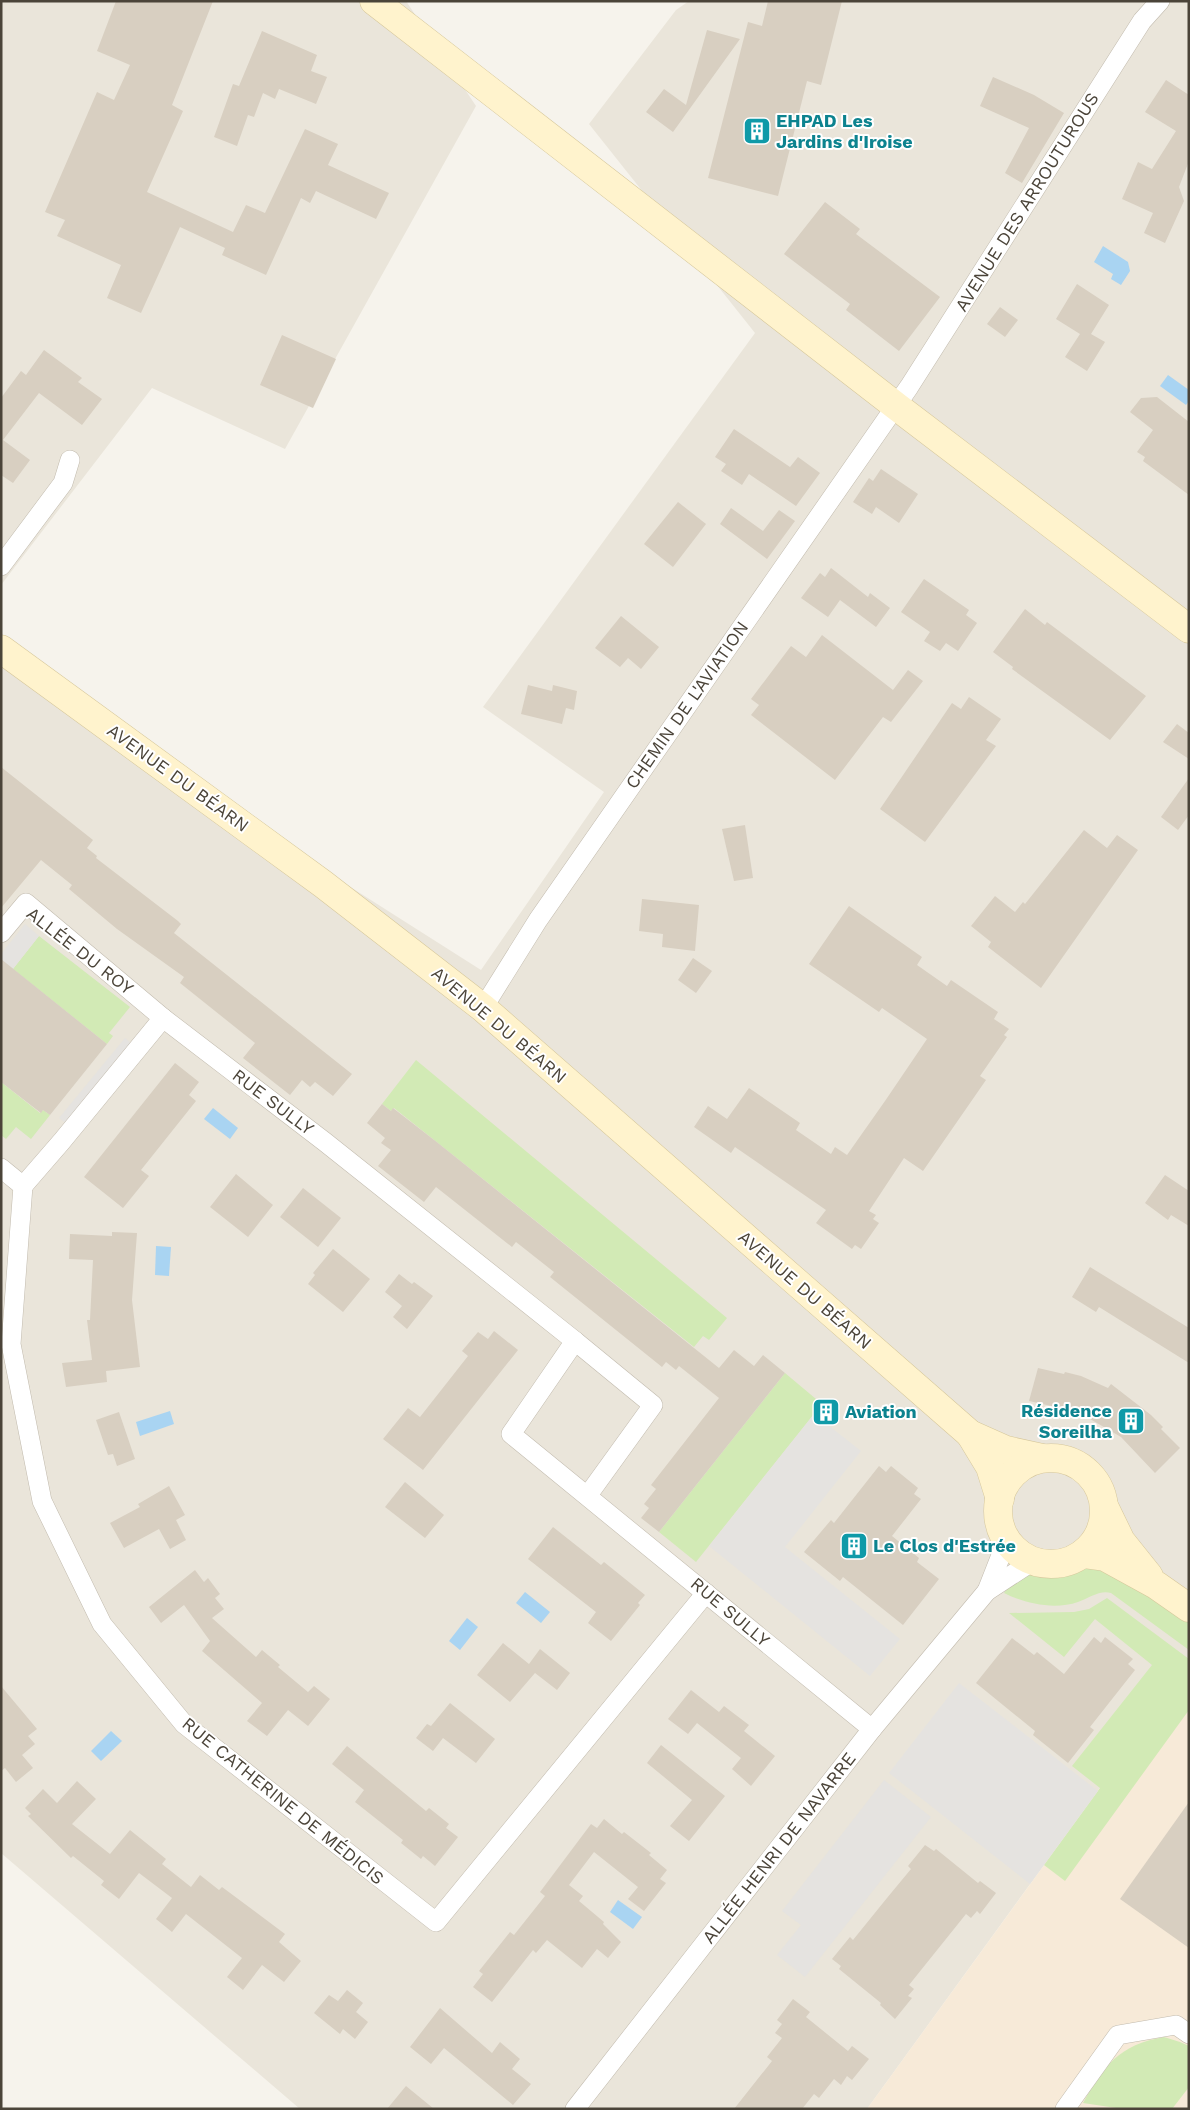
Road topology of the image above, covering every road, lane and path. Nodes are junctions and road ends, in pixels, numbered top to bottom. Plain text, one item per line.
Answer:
1 (374, 1) edge
2 (1160, 1) edge
3 (896, 406) junction
4 (70, 460) dead end
5 (1, 566) edge
6 (1189, 629) edge
7 (1, 649) edge
8 (1, 933) edge
9 (483, 1008) junction
10 (163, 1018) junction
11 (1, 1168) edge
12 (23, 1186) junction
13 (575, 1341) junction
14 (970, 1434) junction
15 (1042, 1458) junction
16 (588, 1495) junction
17 (1000, 1499) junction
18 (1105, 1508) junction
19 (1007, 1540) junction
20 (1083, 1554) junction
21 (1034, 1561) junction
22 (1156, 1585) junction
23 (987, 1591) junction
24 (706, 1593) junction
25 (1189, 1608) edge
26 (872, 1729) junction
27 (1189, 2034) edge
28 (575, 2109) edge
29 (1065, 2109) edge

1 - 3 street
2 - 3 street, AVENUE DES ARROUTUROUS
3 - 6 street
3 - 9 street, CHEMIN DE L'AVIATION
4 - 5 street
7 - 9 street, AVENUE DU BÉARN
8 - 10 street, ALLÉE DU ROY
9 - 14 street, AVENUE DU BÉARN
10 - 12 street
10 - 13 street, RUE SULLY
11 - 12 street
12 - 24 street, RUE CATHERINE DE MÉDICIS
13 - 16 street, RUE SULLY
13 - 16 street, RUE SULLY
14 - 15 street, AVENUE DU BÉARN
14 - 17 street, AVENUE DU BÉARN
15 - 17 street
15 - 18 street
16 - 24 street, RUE SULLY
17 - 19 street
18 - 20 street
18 - 22 street
19 - 21 street
19 - 23 street, ALLÉE HENRI DE NAVARRE
20 - 21 street
20 - 22 street
21 - 23 street, ALLÉE HENRI DE NAVARRE
22 - 25 street
23 - 26 street, ALLÉE HENRI DE NAVARRE
24 - 26 street, RUE SULLY
26 - 28 street, ALLÉE HENRI DE NAVARRE
27 - 29 street

